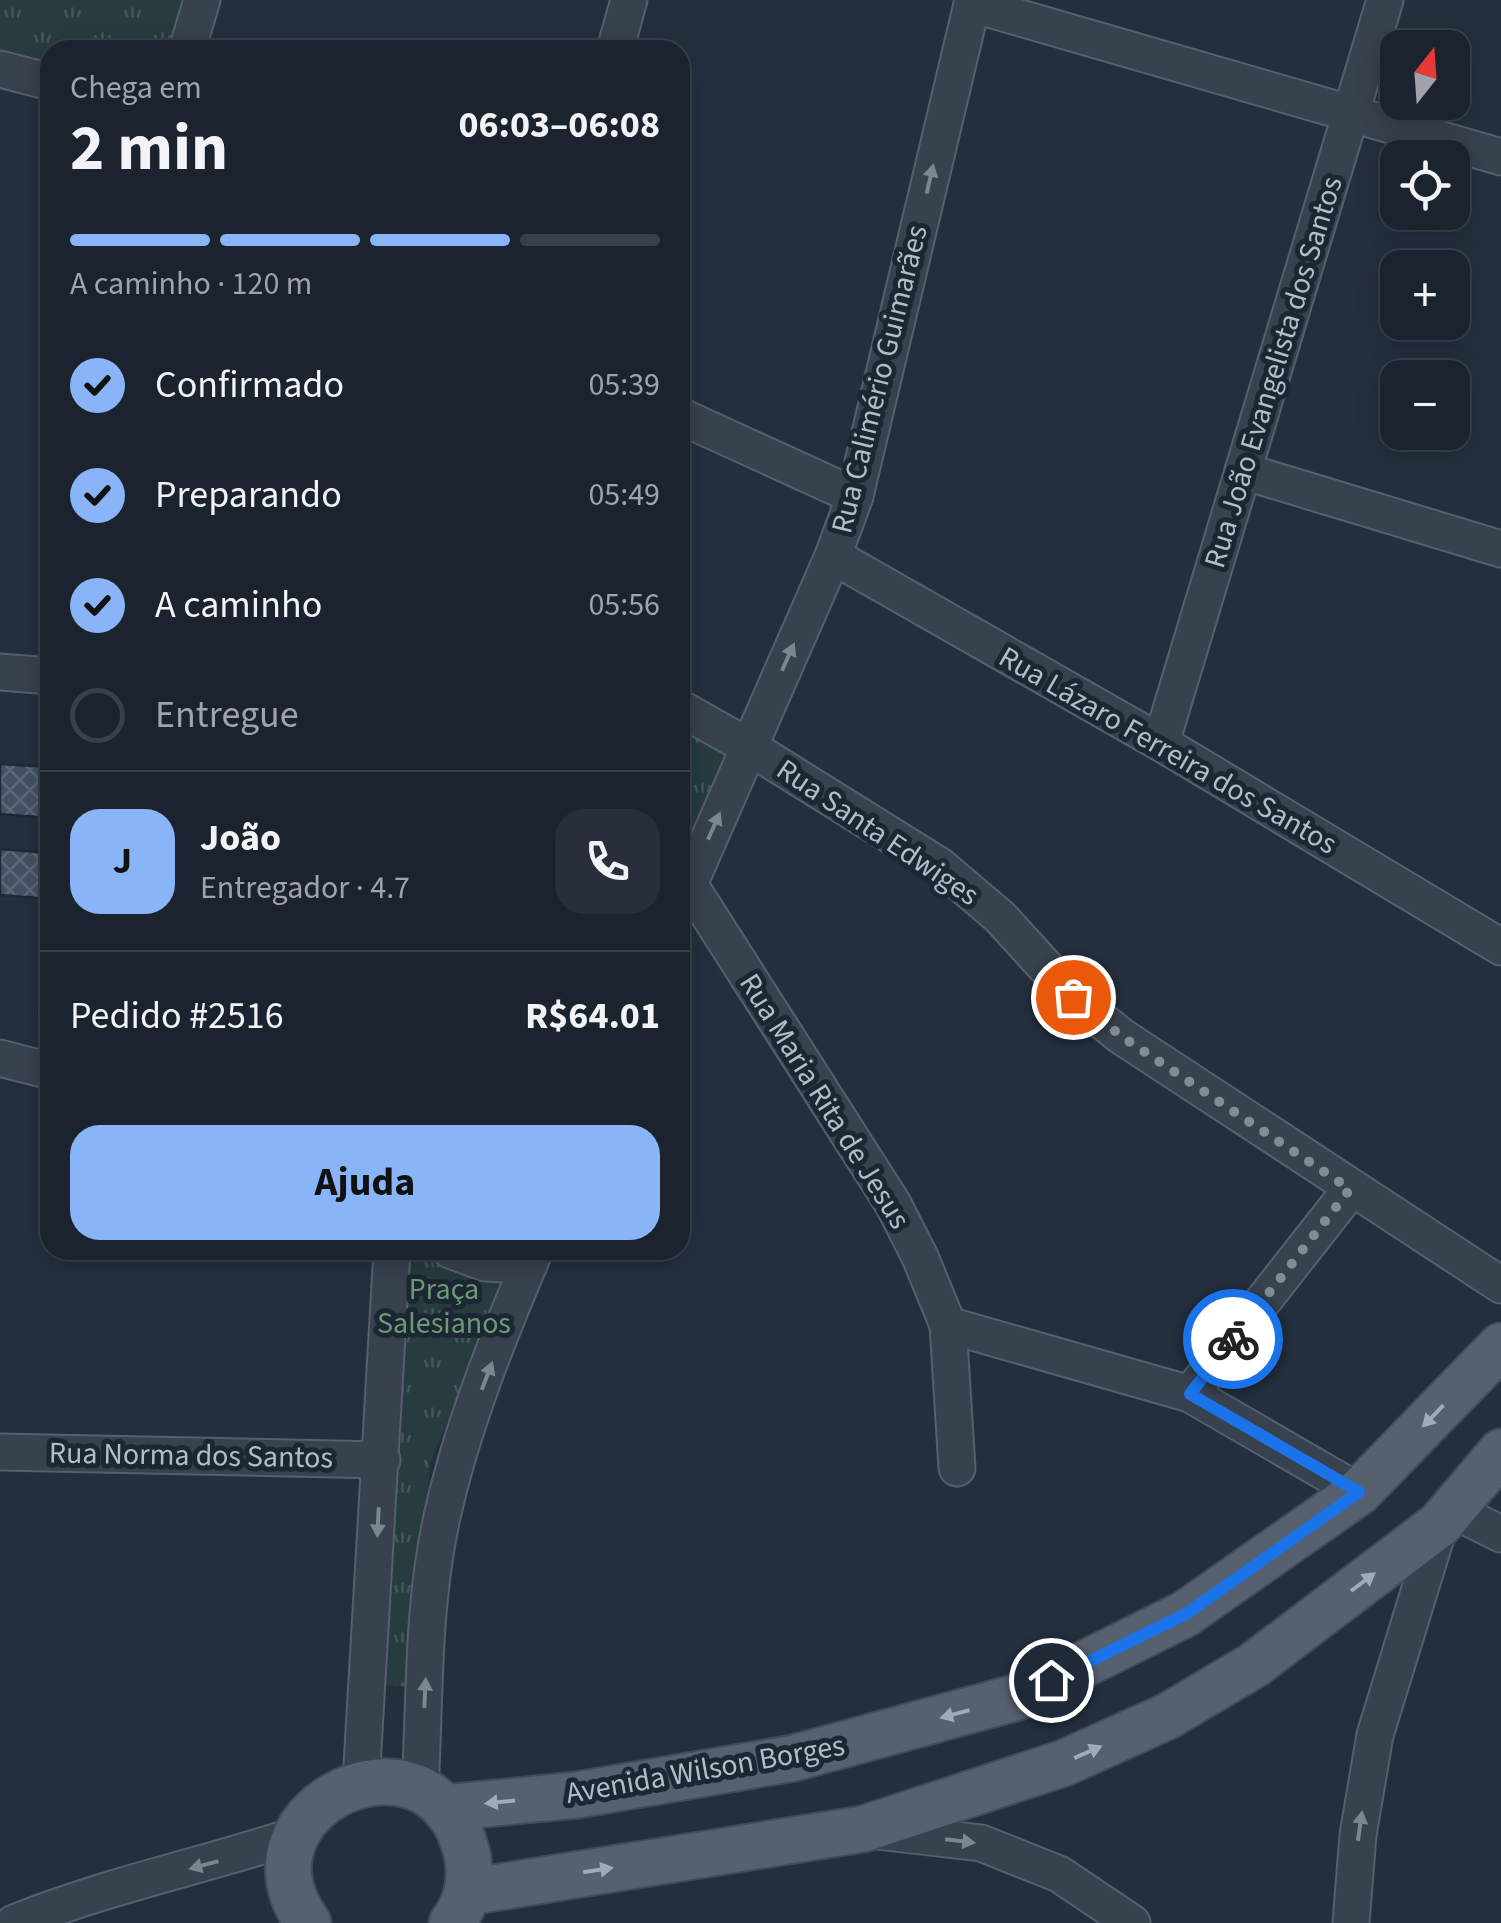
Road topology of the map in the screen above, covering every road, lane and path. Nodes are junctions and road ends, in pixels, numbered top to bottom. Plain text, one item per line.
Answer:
1 (202, 0) edge
2 (629, 0) edge
3 (1384, 0) edge
4 (973, 2) edge
5 (190, 40) edge
6 (618, 40) edge
7 (0, 69) edge
8 (40, 79) edge
9 (1350, 114) junction
10 (1501, 157) edge
11 (690, 421) edge
12 (1243, 471) junction
13 (854, 496) junction
14 (1499, 542) edge
15 (833, 556) junction
16 (0, 672) edge
17 (40, 675) edge
18 (690, 714) edge
19 (1161, 743) junction
20 (749, 746) junction
21 (690, 883) edge
22 (690, 902) edge
23 (1501, 948) edge
24 (0, 1058) edge
25 (40, 1068) edge
26 (1350, 1189) junction
27 (392, 1260) edge
28 (477, 1260) edge
29 (513, 1260) edge
30 (531, 1260) edge
31 (1501, 1284) edge
32 (948, 1326) junction
33 (1501, 1346) edge
34 (1190, 1394) junction
35 (0, 1452) edge
36 (1501, 1452) edge
37 (382, 1460) junction
38 (957, 1468) dead end
39 (1359, 1492) junction
40 (1446, 1517) junction
41 (1501, 1534) edge
42 (361, 1783) junction
43 (432, 1799) junction
44 (863, 1829) junction
45 (297, 1835) junction
46 (460, 1907) edge
47 (14, 1923) edge
48 (308, 1923) edge
49 (1132, 1923) edge
50 (1352, 1923) edge

1 - 5 street
2 - 6 street
3 - 9 street, Rua João Evangelista dos Santos
4 - 9 street
13 -> 4 street, Rua Calimério Guimarães
7 - 8 street
9 - 10 street
9 - 12 street, Rua João Evangelista dos Santos
11 - 13 street
12 - 14 street
12 - 19 street, Rua João Evangelista dos Santos
13 - 15 street, Rua Calimério Guimarães
15 - 19 street, Rua Lázaro Ferreira dos Santos
20 -> 15 street, Rua Calimério Guimarães
16 - 17 street
18 - 20 street, Rua Santa Edwiges
19 - 23 street, Rua Lázaro Ferreira dos Santos
21 -> 20 street
20 - 26 street, Rua Santa Edwiges
22 - 32 street, Rua Maria Rita de Jesus
24 - 25 street
26 - 31 street, Rua Santa Edwiges
26 - 34 street
27 - 37 street
28 - 29 street
43 -> 30 street
32 - 34 street
32 - 38 street, Rua Maria Rita de Jesus
33 -> 39 main road, Avenida Wilson Borges
34 - 39 street
35 - 37 street, Rua Norma dos Santos
36 - 40 main road
37 -> 42 street
39 -> 43 main road, Avenida Wilson Borges
40 - 41 street
44 -> 40 main road
50 -> 40 street
42 - 43 main road, Avenida Wilson Borges
42 - 45 main road
43 - 46 main road
46 -> 44 main road
44 -> 49 street
45 -> 47 street
45 - 48 main road

